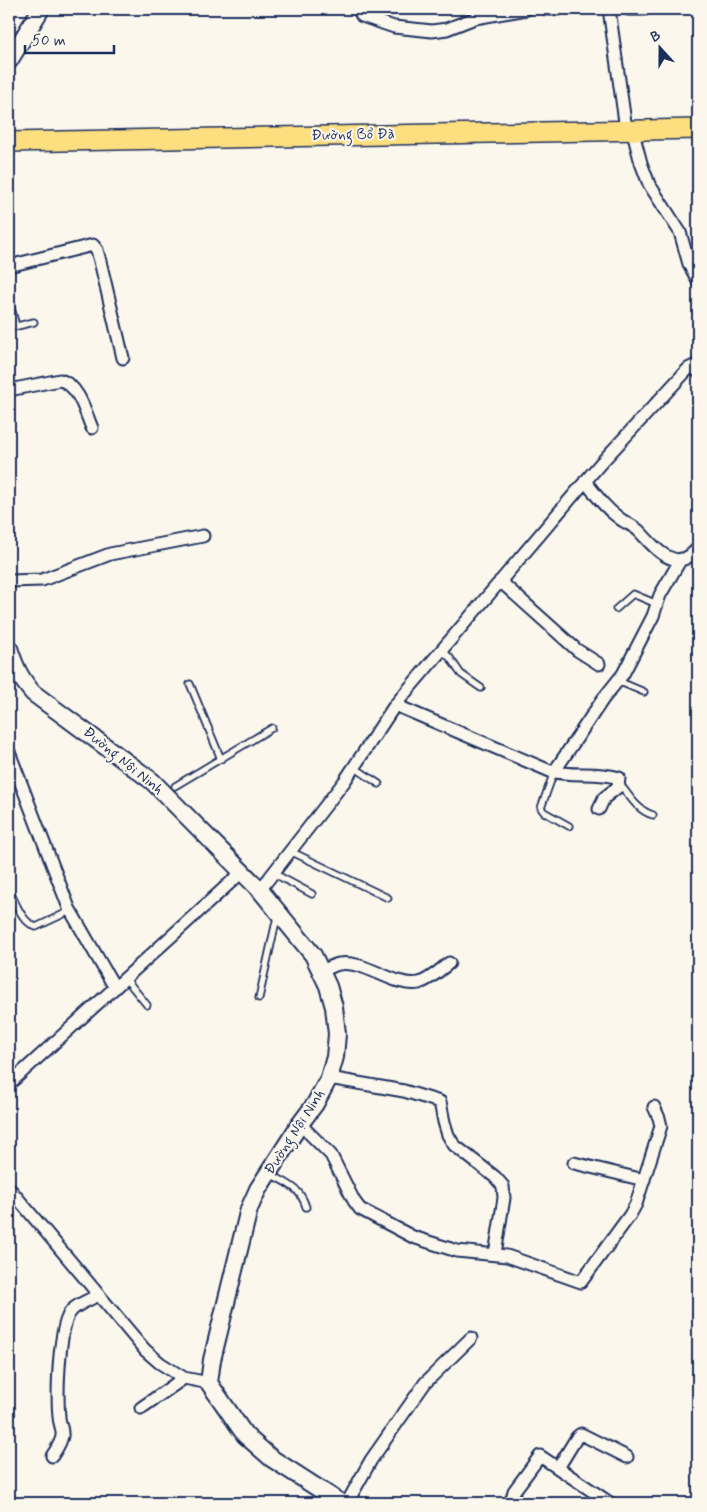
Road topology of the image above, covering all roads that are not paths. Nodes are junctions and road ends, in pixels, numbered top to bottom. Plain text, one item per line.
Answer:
1 (41, 9) edge
2 (358, 9) edge
3 (527, 9) edge
4 (547, 9) edge
5 (558, 9) edge
6 (609, 9) edge
7 (628, 9) edge
8 (645, 9) edge
9 (9, 61) edge
10 (629, 129) junction
11 (698, 129) edge
12 (9, 142) edge
13 (9, 266) edge
14 (698, 281) edge
15 (9, 300) edge
16 (34, 322) dead end
17 (16, 326) junction
18 (9, 328) edge
19 (123, 358) dead end
20 (698, 372) edge
21 (9, 390) edge
22 (92, 428) dead end
23 (585, 481) junction
24 (203, 536) dead end
25 (698, 548) edge
26 (681, 559) junction
27 (9, 581) edge
28 (500, 581) junction
29 (657, 604) junction
30 (616, 609) dead end
31 (9, 648) edge
32 (442, 650) junction
33 (599, 664) dead end
34 (618, 681) junction
35 (190, 684) dead end
36 (481, 688) dead end
37 (644, 692) dead end
38 (395, 705) junction
39 (272, 728) dead end
40 (9, 752) edge
41 (220, 760) junction
42 (354, 767) junction
43 (554, 772) junction
44 (379, 784) dead end
45 (620, 784) junction
46 (171, 790) junction
47 (599, 809) dead end
48 (653, 815) dead end
49 (569, 826) dead end
50 (290, 851) junction
51 (242, 872) junction
52 (273, 873) junction
53 (260, 890) junction
54 (312, 894) dead end
55 (12, 896) dead end
56 (388, 898) dead end
57 (70, 911) junction
58 (278, 912) junction
59 (449, 963) dead end
60 (321, 972) junction
61 (125, 978) junction
62 (115, 988) junction
63 (259, 998) dead end
64 (147, 1006) dead end
65 (329, 1078) junction
66 (9, 1084) edge
67 (654, 1107) dead end
68 (300, 1124) junction
69 (574, 1163) dead end
70 (268, 1174) junction
71 (644, 1180) junction
72 (9, 1188) edge
73 (306, 1207) dead end
74 (495, 1254) junction
75 (98, 1295) junction
76 (471, 1338) dead end
77 (184, 1378) junction
78 (209, 1383) junction
79 (141, 1408) dead end
80 (52, 1456) dead end
81 (627, 1457) dead end
82 (558, 1468) junction
83 (341, 1503) edge
84 (347, 1503) edge
85 (511, 1503) edge
86 (610, 1503) edge

1 - 9 street
2 - 3 street
4 - 5 street
6 - 10 street
7 - 8 street
10 - 11 main road, Đường Bổ Đà
10 - 12 main road, Đường Bổ Đà
10 - 14 street
13 - 19 street
15 - 17 lane
16 - 17 lane
17 - 18 lane
20 - 23 street
21 - 22 street
23 - 26 street
23 - 28 street
24 - 27 street
25 - 26 street
26 - 29 street
28 - 32 street
28 - 33 street
29 - 30 lane
29 - 34 street
31 - 46 street, Đường Nội Ninh
32 - 36 lane
32 - 38 street
34 - 37 lane
34 - 43 street
35 - 41 lane
38 - 42 street
38 - 43 street
39 - 41 lane
40 - 57 street
41 - 46 lane
42 - 44 lane
42 - 50 street
43 - 45 street
43 - 49 lane
45 - 47 street
45 - 48 lane
46 - 51 street, Đường Nội Ninh
50 - 52 street
50 - 56 lane
51 - 53 street, Đường Nội Ninh
51 - 61 street
52 - 53 street
52 - 54 lane
53 - 58 street, Đường Nội Ninh
55 - 57 lane
57 - 62 street
58 - 60 street, Đường Nội Ninh
58 - 63 lane
59 - 60 street
60 - 65 street, Đường Nội Ninh
61 - 62 street
61 - 64 lane
62 - 66 street
65 - 68 street, Đường Nội Ninh
65 - 74 street
67 - 71 street
68 - 70 street, Đường Nội Ninh
68 - 74 street
69 - 71 street
70 - 73 lane
70 - 78 street, Đường Nội Ninh
71 - 74 street
72 - 75 street
75 - 77 street
75 - 80 street
76 - 84 street
77 - 78 street
77 - 79 street
78 - 83 street
81 - 82 street
82 - 85 street
82 - 86 street

